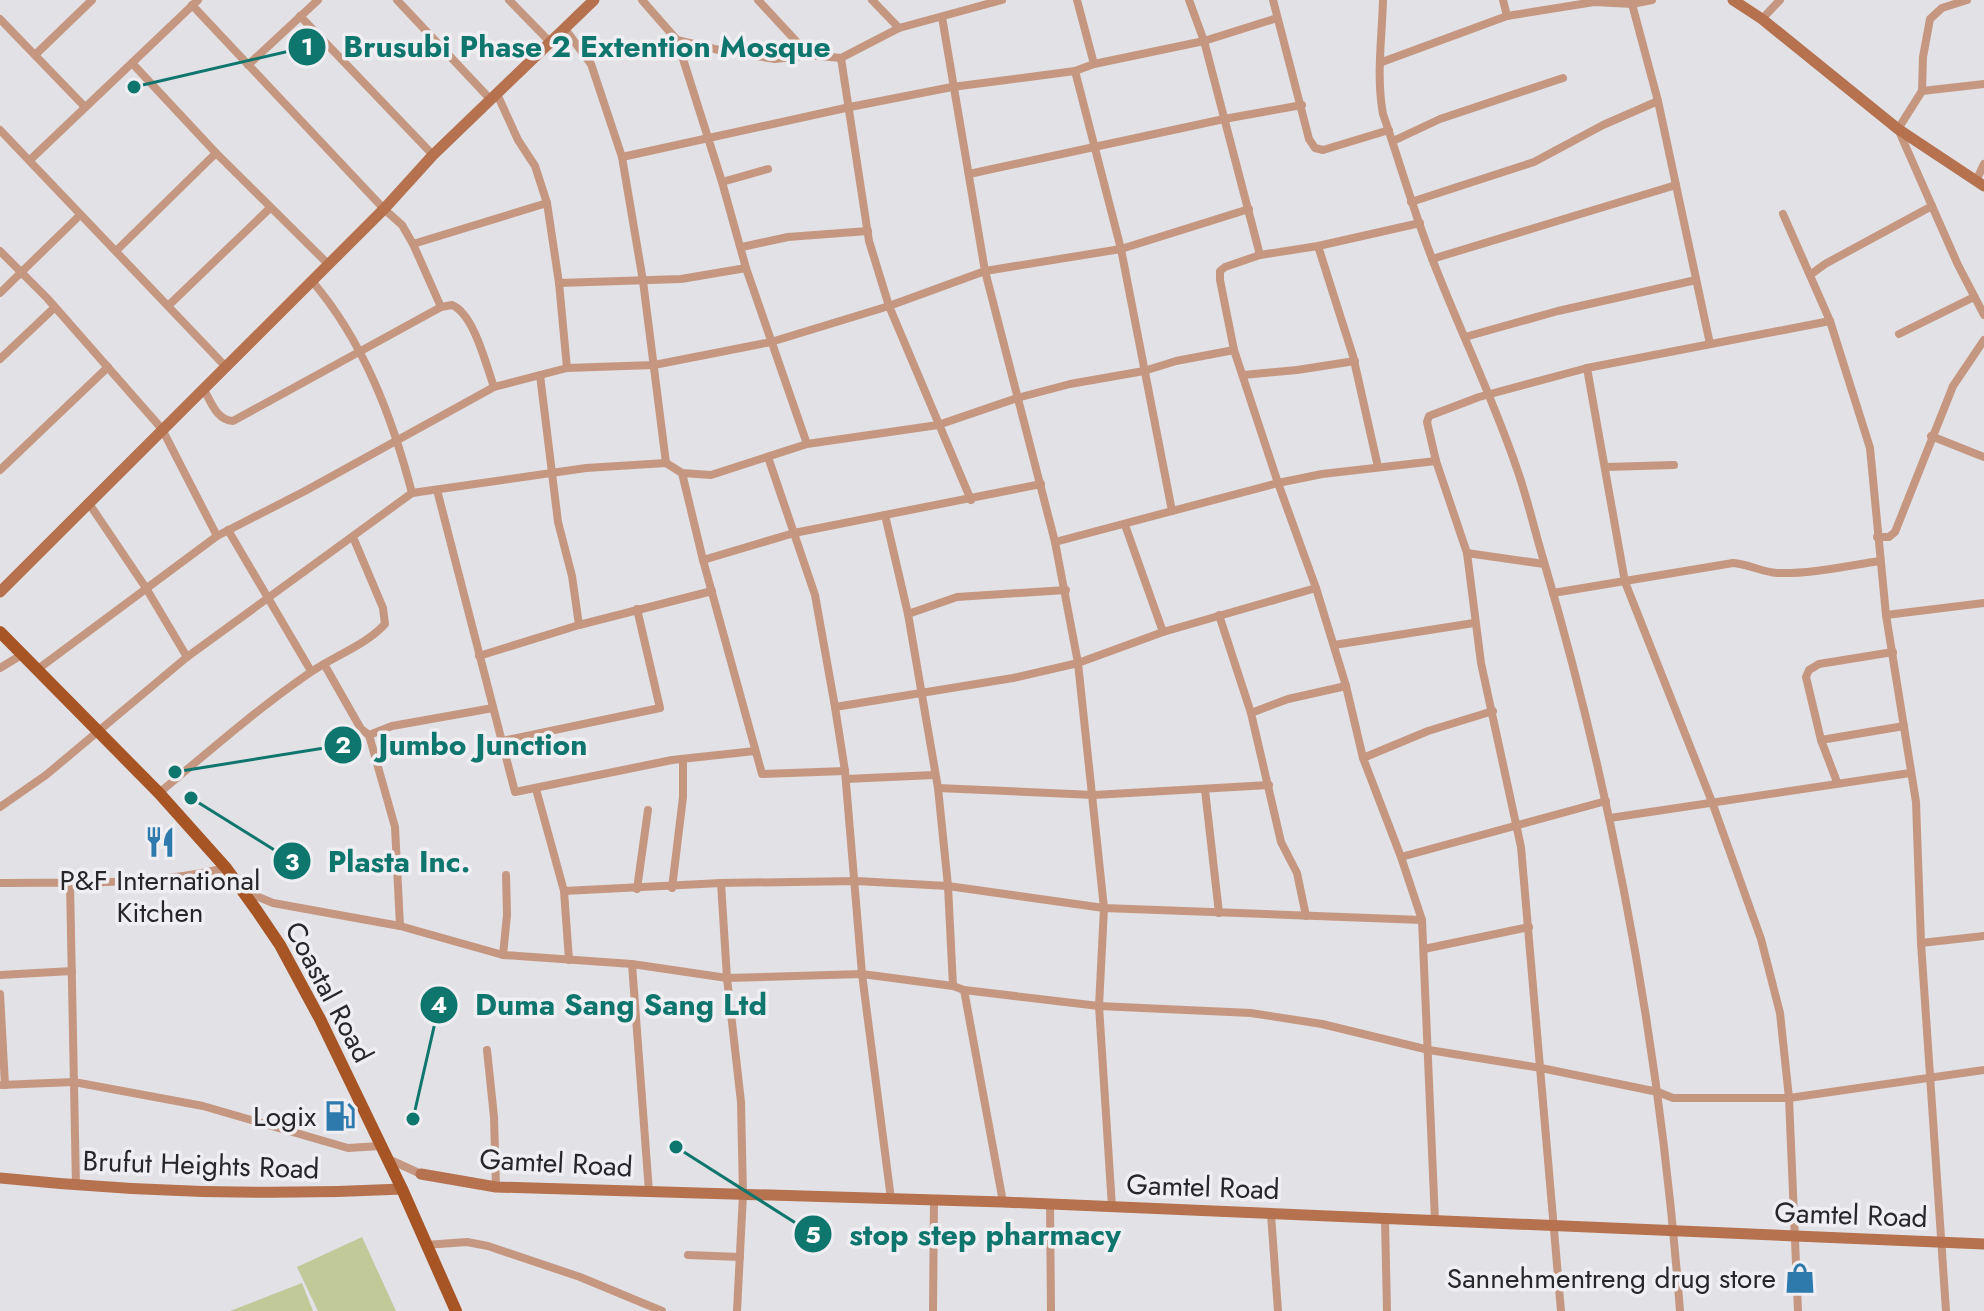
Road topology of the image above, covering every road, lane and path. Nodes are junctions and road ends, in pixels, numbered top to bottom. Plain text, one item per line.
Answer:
1 (92, 0) edge
2 (318, 0) edge
3 (397, 0) edge
4 (509, 0) edge
5 (594, 0) edge
6 (642, 0) edge
7 (758, 0) edge
8 (872, 0) edge
9 (1002, 0) edge
10 (1077, 0) edge
11 (1189, 0) edge
12 (1273, 0) edge
13 (1383, 0) edge
14 (1503, 0) edge
15 (1652, 0) edge
16 (1733, 0) edge
17 (1780, 0) edge
18 (1967, 0) edge
19 (986, 2) edge
20 (195, 3) edge
21 (1632, 4) junction
22 (300, 16) junction
23 (1507, 16) junction
24 (942, 17) junction
25 (1277, 18) junction
26 (0, 19) edge
27 (1762, 19) junction
28 (899, 28) junction
29 (565, 29) junction
30 (677, 40) junction
31 (1204, 41) junction
32 (551, 43) junction
33 (35, 55) junction
34 (809, 55) junction
35 (841, 58) junction
36 (1382, 62) junction
37 (132, 63) junction
38 (1094, 64) junction
39 (248, 65) junction
40 (1075, 71) junction
41 (1563, 78) dead end
42 (1984, 84) edge
43 (952, 87) junction
44 (1922, 91) junction
45 (494, 97) junction
46 (1658, 101) junction
47 (1302, 105) junction
48 (85, 107) junction
49 (850, 107) junction
50 (1224, 119) junction
51 (1898, 129) junction
52 (0, 130) edge
53 (1389, 130) junction
54 (707, 138) junction
55 (1393, 141) junction
56 (1095, 148) junction
57 (216, 153) junction
58 (433, 155) junction
59 (622, 157) junction
60 (30, 160) junction
61 (1984, 164) edge
62 (768, 169) dead end
63 (969, 174) junction
64 (722, 182) junction
65 (1980, 184) edge
66 (1676, 185) junction
67 (1411, 202) junction
68 (547, 203) junction
69 (1932, 206) junction
70 (270, 208) junction
71 (384, 209) junction
72 (1249, 209) junction
73 (1783, 214) dead end
74 (80, 215) junction
75 (1420, 223) junction
76 (868, 231) junction
77 (413, 244) junction
78 (1318, 246) junction
79 (742, 247) junction
80 (1121, 249) junction
81 (0, 251) edge
82 (116, 251) junction
83 (1260, 255) junction
84 (1432, 259) junction
85 (328, 264) junction
86 (746, 268) junction
87 (985, 271) junction
88 (21, 272) junction
89 (1810, 275) junction
90 (1696, 280) junction
91 (312, 281) junction
92 (643, 281) junction
93 (559, 283) junction
94 (0, 293) edge
95 (1974, 297) junction
96 (169, 305) junction
97 (889, 306) junction
98 (441, 307) junction
99 (54, 308) junction
100 (1984, 315) edge
101 (1830, 321) junction
102 (1899, 334) dead end
103 (1465, 337) junction
104 (1984, 340) edge
105 (771, 342) junction
106 (1710, 344) junction
107 (1234, 350) junction
108 (361, 352) junction
109 (0, 359) edge
110 (1355, 361) junction
111 (654, 365) junction
112 (108, 367) junction
113 (226, 367) junction
114 (567, 368) junction
115 (1587, 368) junction
116 (1144, 371) junction
117 (540, 375) junction
118 (1243, 375) junction
119 (494, 387) junction
120 (203, 388) junction
121 (1488, 395) junction
122 (1017, 398) junction
123 (938, 425) junction
124 (162, 429) junction
125 (1931, 436) junction
126 (398, 439) junction
127 (807, 444) junction
128 (768, 457) junction
129 (1984, 457) edge
130 (1436, 461) junction
131 (666, 463) junction
132 (1674, 465) dead end
133 (1378, 467) junction
134 (1606, 467) junction
135 (0, 470) edge
136 (682, 473) junction
137 (553, 474) junction
138 (1278, 483) junction
139 (1041, 484) junction
140 (437, 490) junction
141 (412, 493) junction
142 (971, 500) junction
143 (88, 502) junction
144 (1172, 511) junction
145 (885, 515) junction
146 (1125, 525) junction
147 (228, 530) junction
148 (794, 533) junction
149 (217, 536) junction
150 (353, 537) junction
151 (1877, 537) junction
152 (1055, 542) junction
153 (1467, 553) junction
154 (703, 560) junction
155 (1880, 561) junction
156 (1544, 564) junction
157 (1625, 582) junction
158 (146, 588) junction
159 (1316, 588) junction
160 (1066, 590) junction
161 (712, 591) junction
162 (0, 592) edge
163 (1553, 593) junction
164 (267, 597) junction
165 (1984, 603) edge
166 (637, 609) junction
167 (908, 614) junction
168 (1219, 615) junction
169 (1886, 615) junction
170 (1474, 623) junction
171 (579, 625) junction
172 (0, 632) edge
173 (1163, 632) junction
174 (1334, 645) junction
175 (1893, 652) junction
176 (23, 654) junction
177 (479, 656) junction
178 (187, 657) junction
179 (1078, 663) junction
180 (324, 664) junction
181 (0, 668) edge
182 (38, 669) junction
183 (311, 671) junction
184 (1346, 686) junction
185 (920, 694) junction
186 (835, 707) junction
187 (493, 708) junction
188 (1493, 711) junction
189 (1251, 713) junction
190 (1904, 726) junction
191 (97, 730) junction
192 (369, 735) junction
193 (1821, 740) junction
194 (502, 741) junction
195 (755, 751) junction
196 (1363, 758) junction
197 (683, 759) junction
198 (1910, 773) junction
199 (846, 775) junction
200 (934, 775) junction
201 (1837, 782) junction
202 (1269, 785) junction
203 (938, 788) junction
204 (536, 789) junction
205 (1205, 790) junction
206 (159, 793) junction
207 (1094, 795) junction
208 (1606, 801) junction
209 (1712, 802) junction
210 (0, 807) edge
211 (648, 810) dead end
212 (1610, 818) junction
213 (1515, 825) junction
214 (1401, 857) junction
215 (226, 868) junction
216 (506, 875) dead end
217 (856, 881) junction
218 (0, 883) edge
219 (70, 883) junction
220 (721, 883) junction
221 (948, 886) junction
222 (672, 888) junction
223 (637, 889) junction
224 (243, 890) junction
225 (564, 891) junction
226 (1104, 908) junction
227 (1219, 913) junction
228 (1306, 916) junction
229 (1422, 920) junction
230 (400, 926) junction
231 (1529, 927) junction
232 (1984, 936) edge
233 (1921, 943) junction
234 (1424, 949) junction
235 (503, 955) junction
236 (569, 960) junction
237 (632, 964) junction
238 (72, 971) junction
239 (862, 974) junction
240 (0, 975) edge
241 (727, 978) junction
242 (953, 986) junction
243 (964, 990) junction
244 (0, 994) edge
245 (1099, 1006) junction
246 (487, 1050) dead end
247 (1429, 1050) junction
248 (1541, 1068) junction
249 (1984, 1070) edge
250 (1931, 1078) junction
251 (74, 1082) junction
252 (2, 1085) edge
253 (1658, 1092) junction
254 (1789, 1098) junction
255 (383, 1152) junction
256 (421, 1174) joint
257 (0, 1178) edge
258 (76, 1186) junction
259 (496, 1187) junction
260 (402, 1189) junction
261 (649, 1192) junction
262 (743, 1195) junction
263 (891, 1199) junction
264 (934, 1200) junction
265 (1003, 1202) junction
266 (1050, 1205) junction
267 (1112, 1207) junction
268 (1271, 1214) junction
269 (1385, 1219) junction
270 (1435, 1221) junction
271 (1556, 1227) junction
272 (1674, 1233) junction
273 (1795, 1237) junction
274 (1941, 1242) junction
275 (1984, 1244) edge
276 (425, 1245) junction
277 (688, 1255) dead end
278 (740, 1257) junction
279 (456, 1311) edge
280 (662, 1311) edge
281 (737, 1311) edge
282 (933, 1311) edge
283 (1051, 1311) edge
284 (1278, 1311) edge
285 (1387, 1311) edge
286 (1561, 1311) edge
287 (1680, 1311) edge
288 (1798, 1311) edge
289 (1946, 1311) edge

1 - 33 street
2 - 22 street
3 - 45 street
4 - 32 street
5 - 29 street
6 - 30 street
7 - 34 street
8 - 28 street
9 - 19 street
10 - 38 street
11 - 31 street
12 - 25 street
13 - 36 street
14 - 23 street
15 - 21 street
16 - 27 street
17 - 27 street
18 - 44 street
19 - 24 street
20 - 37 street
20 - 39 street
21 - 23 street
21 - 46 street
22 - 39 street
22 - 58 street
23 - 36 street
24 - 28 street
24 - 43 street
25 - 31 street
25 - 47 street
26 - 33 street
27 - 51 street
28 - 35 street
29 - 32 street
29 - 59 street
30 - 34 street
30 - 54 street
31 - 38 street
31 - 50 street
32 - 45 street
33 - 48 street
34 - 35 street
35 - 49 street
36 - 53 street
37 - 48 street
37 - 57 street
38 - 40 street
39 - 71 street
40 - 43 street
40 - 56 street
41 - 55 street
42 - 44 street
43 - 49 street
43 - 63 street
44 - 51 street
45 - 58 street
45 - 68 street
46 - 66 street
46 - 67 street
47 - 50 street
47 - 53 street
48 - 60 street
49 - 54 street
49 - 76 street
50 - 56 street
50 - 72 street
51 - 65 street
51 - 69 street
52 - 60 street
53 - 55 street
54 - 59 street
54 - 64 street
55 - 67 street
56 - 63 street
56 - 80 street
57 - 70 street
57 - 82 street
58 - 71 street
59 - 92 street
60 - 74 street
61 - 65 street
62 - 64 street
63 - 87 street
64 - 79 street
66 - 84 street
66 - 90 street
67 - 75 street
68 - 77 street
68 - 93 street
69 - 89 street
69 - 95 street
70 - 85 street
70 - 96 street
71 - 77 street
71 - 85 street
72 - 80 street
72 - 83 street
73 - 89 street
74 - 82 street
74 - 88 street
75 - 78 street
75 - 84 street
76 - 79 street
76 - 97 street
77 - 98 street
78 - 83 street
78 - 110 street
79 - 86 street
80 - 87 street
80 - 116 street
81 - 88 street
82 - 96 street
83 - 107 street
84 - 103 street
85 - 91 street
86 - 92 street
86 - 105 street
87 - 97 street
87 - 122 street
88 - 94 street
88 - 99 street
89 - 101 street
90 - 103 street
90 - 106 street
91 - 108 street
91 - 113 street
92 - 93 street
92 - 111 street
93 - 114 street
95 - 100 street
95 - 102 street
96 - 113 street
97 - 105 street
97 - 123 street
98 - 108 street
98 - 119 street
99 - 109 street
99 - 112 street
101 - 106 street
101 - 151 street
103 - 121 street
104 - 125 street
105 - 111 street
105 - 127 street
106 - 115 street
107 - 116 street
107 - 118 street
108 - 120 street
108 - 126 street
110 - 118 street
110 - 133 street
111 - 114 street
111 - 131 street
112 - 124 street
112 - 135 street
113 - 120 street
114 - 117 street
115 - 121 street
115 - 134 street
116 - 122 street
116 - 144 street
117 - 119 street
117 - 137 street
118 - 138 street
119 - 126 street
120 - 124 street
121 - 130 street
121 - 156 street
122 - 123 street
122 - 139 street
123 - 127 street
123 - 142 street
124 - 143 street
124 - 149 street
125 - 129 street
125 - 151 street
126 - 141 street
126 - 147 street
127 - 128 street
128 - 136 street
128 - 148 street
130 - 133 street
130 - 153 street
131 - 136 street
131 - 137 street
132 - 134 street
133 - 138 street
134 - 157 street
136 - 154 street
137 - 140 street
137 - 171 street
138 - 144 street
138 - 159 street
139 - 142 street
139 - 152 street
140 - 141 street
140 - 177 street
141 - 150 street
142 - 145 street
143 - 158 street
143 - 162 street
144 - 146 street
145 - 148 street
145 - 167 street
146 - 152 street
146 - 173 street
147 - 149 street
147 - 164 street
148 - 154 street
148 - 186 street
149 - 158 street
150 - 164 street
150 - 180 street
151 - 155 street
152 - 160 street
153 - 156 street
153 - 170 street
154 - 161 street
155 - 157 street
155 - 169 street
156 - 163 street
157 - 163 street
157 - 209 street
158 - 178 street
158 - 182 street
159 - 168 street
159 - 174 street
160 - 167 street
160 - 179 street
161 - 166 street
161 - 195 street
163 - 208 street
164 - 178 street
164 - 183 street
165 - 169 street
166 - 171 street
166 - 194 street
167 - 185 street
168 - 173 street
168 - 189 street
169 - 175 street
170 - 174 street
170 - 188 street
171 - 177 street
172 - 176 main road, Coastal Road
173 - 179 street
174 - 184 street
175 - 190 street
175 - 193 street
176 - 181 street
176 - 182 main road, Coastal Road
177 - 187 street
178 - 191 street
179 - 185 street
179 - 207 street
180 - 183 street
180 - 192 street
182 - 191 main road, Coastal Road
183 - 206 street
184 - 189 street
184 - 196 street
185 - 186 street
185 - 200 street
186 - 199 street
187 - 192 street
187 - 194 street
188 - 196 street
188 - 213 street
189 - 202 street
190 - 193 street
190 - 198 street
191 - 206 main road, Coastal Road
191 - 210 street
192 - 230 street
193 - 201 street
194 - 204 street
195 - 197 street
195 - 199 street
196 - 214 street
197 - 204 street
197 - 222 street
198 - 201 street
198 - 233 street
199 - 200 street
199 - 217 street
200 - 203 street
201 - 209 street
202 - 205 street
202 - 228 street
203 - 207 street
203 - 221 street
204 - 225 street
205 - 207 street
205 - 227 street
206 - 215 main road, Coastal Road
207 - 226 street
208 - 212 street
208 - 213 street
209 - 212 street
209 - 254 street
211 - 223 street
212 - 253 street
213 - 214 street
213 - 231 street
214 - 229 street
215 - 219 street
215 - 224 main road, Coastal Road
216 - 235 street
217 - 220 street
217 - 221 street
217 - 239 street
218 - 219 street
219 - 238 street
220 - 222 street
220 - 241 street
221 - 226 street
221 - 242 street
222 - 223 street
223 - 225 street
224 - 230 street
224 - 255 main road, Coastal Road
225 - 236 street
226 - 227 street
226 - 245 street
227 - 228 street
228 - 229 street
229 - 234 street
230 - 235 street
231 - 234 street
231 - 248 street
232 - 233 street
233 - 250 street
234 - 247 street
235 - 236 street
236 - 237 street
237 - 241 street
237 - 261 street
238 - 240 street
238 - 251 street
239 - 241 street
239 - 242 street
239 - 263 street
241 - 262 street
242 - 243 street
243 - 245 street
243 - 265 street
244 - 252 street
245 - 247 street
245 - 267 street
246 - 259 street
247 - 248 street
247 - 270 street
248 - 253 street
248 - 271 street
249 - 250 street
250 - 254 street
250 - 274 street
251 - 252 street
251 - 255 street
251 - 258 street
253 - 254 street
253 - 272 street
254 - 273 street
255 - 256 street
255 - 260 main road, Coastal Road
256 - 259 street, Gamtel Road
257 - 258 street, Brufut Heights Road
258 - 260 street, Brufut Heights Road
259 - 261 street, Gamtel Road
260 - 276 main road, Coastal Road
261 - 262 street, Gamtel Road
262 - 263 street, Gamtel Road
262 - 278 street
263 - 264 street, Gamtel Road
264 - 265 street, Gamtel Road
264 - 282 street
265 - 266 street, Gamtel Road
266 - 267 street, Gamtel Road
266 - 283 street
267 - 268 street, Gamtel Road
268 - 269 street, Gamtel Road
268 - 284 street
269 - 270 street, Gamtel Road
269 - 285 street
270 - 271 street, Gamtel Road
271 - 272 street, Gamtel Road
271 - 286 street
272 - 273 street, Gamtel Road
272 - 287 street
273 - 274 street, Gamtel Road
273 - 288 street
274 - 275 street, Gamtel Road
274 - 289 street
276 - 279 main road, Coastal Road
276 - 280 street
277 - 278 street
278 - 281 street

